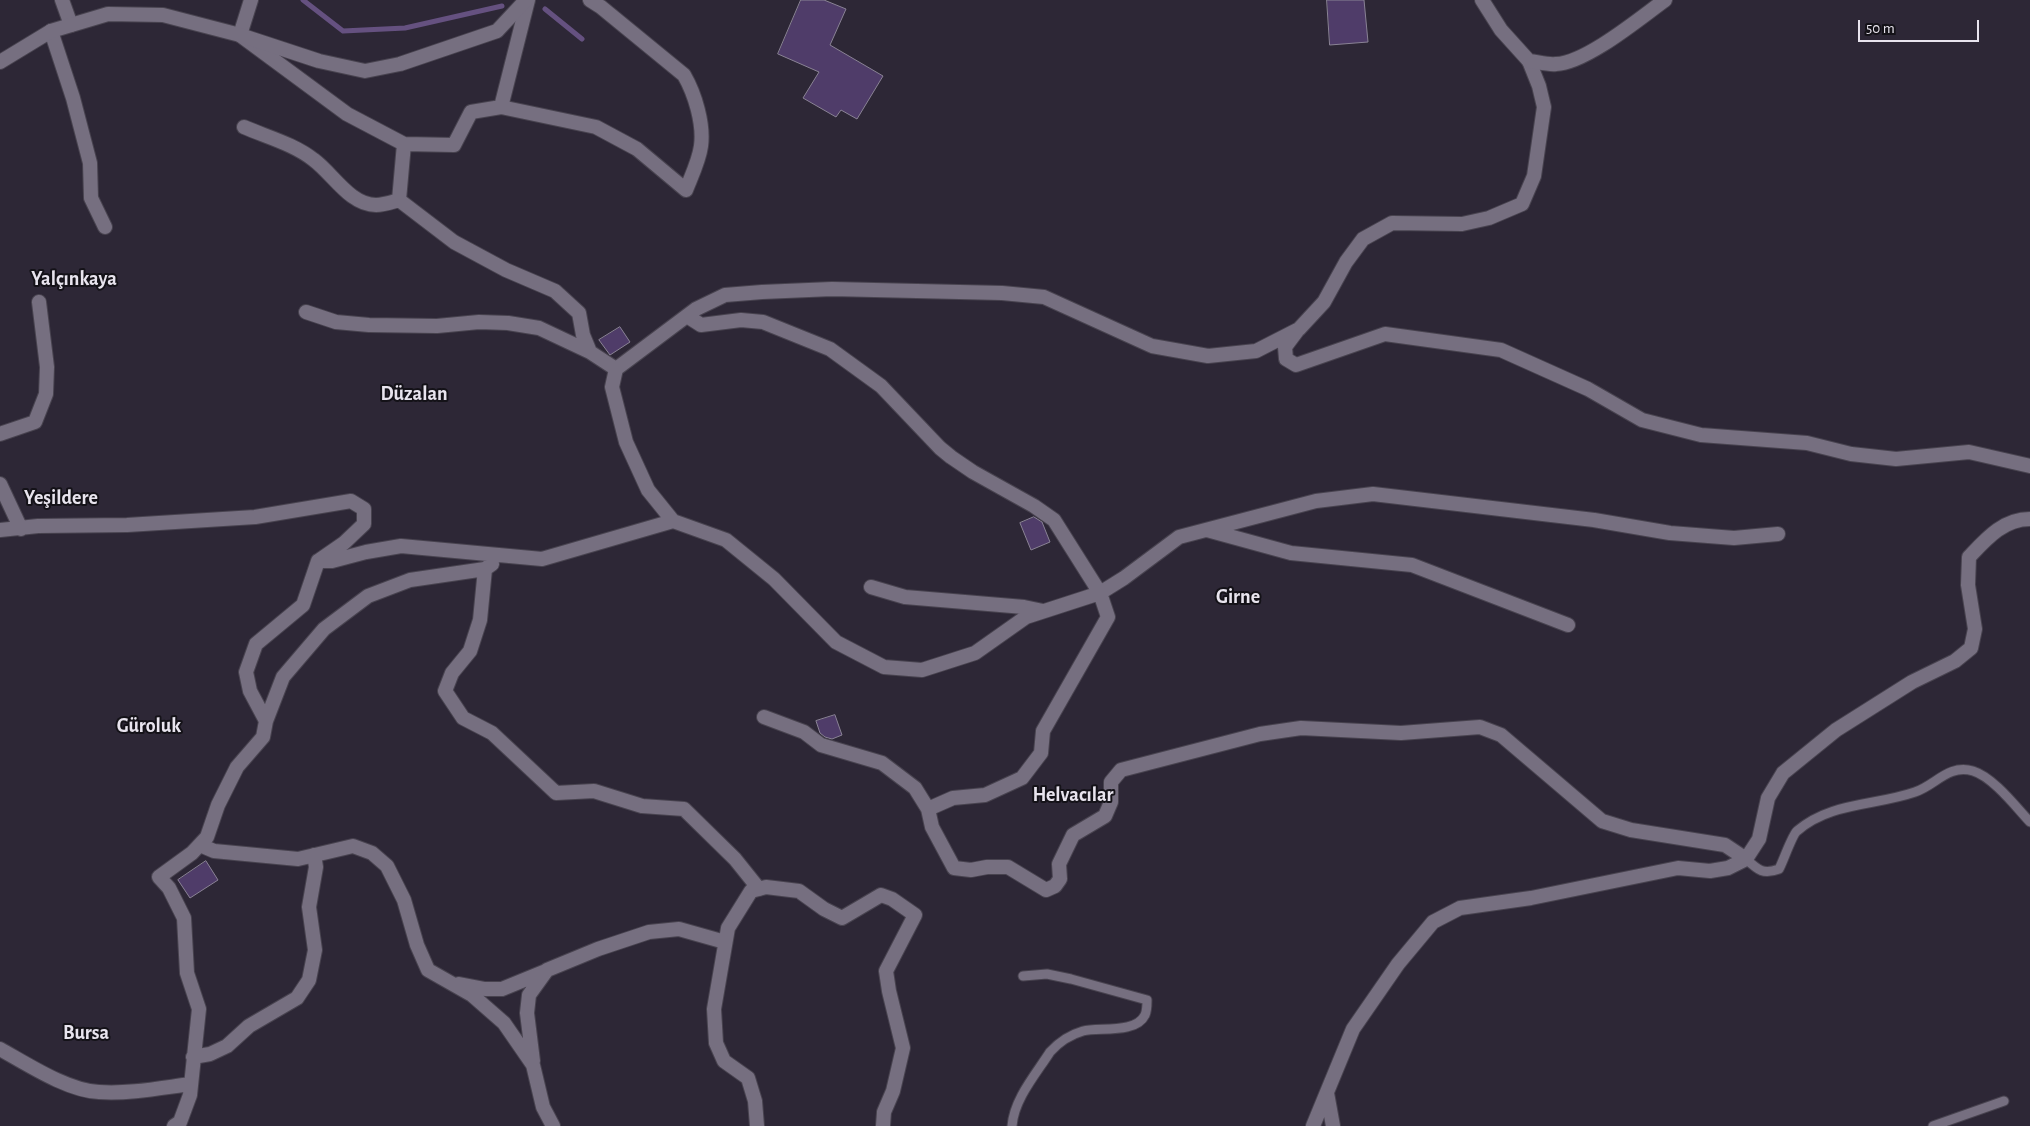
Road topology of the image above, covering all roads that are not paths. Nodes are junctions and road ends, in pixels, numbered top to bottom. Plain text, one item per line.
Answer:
1 (62, 0) edge
2 (251, 0) edge
3 (527, 0) edge
4 (590, 0) edge
5 (1482, 0) edge
6 (1664, 0) edge
7 (71, 25) junction
8 (51, 31) junction
9 (240, 36) junction
10 (1530, 61) junction
11 (0, 62) edge
12 (501, 107) junction
13 (244, 127) dead end
14 (404, 144) junction
15 (399, 200) junction
16 (105, 227) dead end
17 (39, 302) dead end
18 (306, 312) dead end
19 (687, 316) junction
20 (1298, 329) junction
21 (590, 352) junction
22 (616, 369) junction
23 (0, 434) edge
24 (2030, 466) edge
25 (0, 484) edge
26 (2030, 519) edge
27 (673, 521) junction
28 (21, 529) junction
29 (0, 530) edge
30 (1206, 530) junction
31 (1778, 534) dead end
32 (505, 556) junction
33 (318, 561) junction
34 (485, 569) junction
35 (871, 587) dead end
36 (1100, 593) junction
37 (1044, 611) junction
38 (1568, 625) dead end
39 (764, 717) dead end
40 (266, 721) junction
41 (928, 809) junction
42 (2030, 822) edge
43 (200, 845) junction
44 (314, 855) junction
45 (1746, 859) junction
46 (759, 889) junction
47 (725, 942) junction
48 (547, 970) junction
49 (1023, 976) dead end
50 (450, 982) junction
51 (0, 1049) edge
52 (193, 1057) junction
53 (533, 1065) junction
54 (191, 1084) junction
55 (1327, 1093) junction
56 (2004, 1102) dead end
57 (174, 1126) edge
58 (552, 1126) edge
59 (757, 1126) edge
60 (883, 1126) edge
61 (1012, 1126) edge
62 (1314, 1126) edge
63 (1334, 1126) edge
64 (1933, 1126) edge

1 - 7 street
2 - 9 street
3 - 9 street
3 - 12 street
4 - 12 street
5 - 10 street
6 - 10 street
7 - 8 street
7 - 9 street
8 - 11 street
8 - 16 street
9 - 14 street
10 - 20 street
12 - 14 street
13 - 15 street
14 - 15 street
15 - 21 street
17 - 23 street
18 - 21 street
19 - 20 street
19 - 22 street
19 - 36 street
20 - 24 street
21 - 22 street
22 - 27 street
25 - 28 street
26 - 45 street
27 - 32 street
27 - 37 street
28 - 29 street
28 - 33 street
30 - 31 street
30 - 36 street
30 - 38 street
32 - 33 street
32 - 34 street
33 - 40 street
34 - 40 street
34 - 46 street
35 - 37 street
36 - 37 street
36 - 41 street
39 - 41 street
40 - 43 street
41 - 45 street
42 - 45 lane
43 - 44 street
43 - 52 street
44 - 50 street
44 - 52 street
45 - 55 street
46 - 47 street
46 - 60 street
47 - 48 street
47 - 59 street
48 - 50 street
48 - 53 street
49 - 61 lane
50 - 53 street
51 - 54 street
52 - 54 street
53 - 58 street
54 - 57 street
55 - 62 street
55 - 63 street
56 - 64 lane

